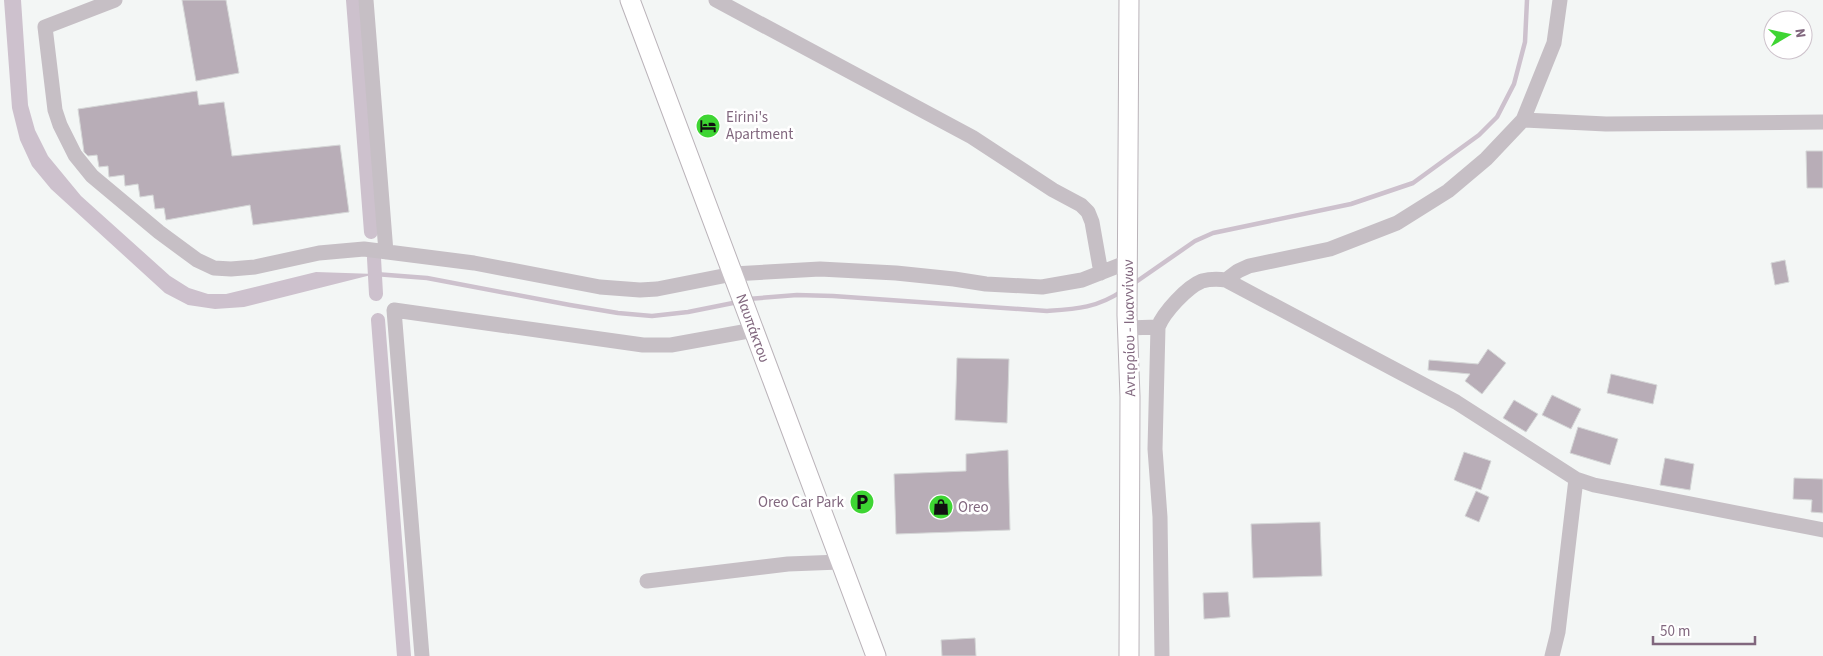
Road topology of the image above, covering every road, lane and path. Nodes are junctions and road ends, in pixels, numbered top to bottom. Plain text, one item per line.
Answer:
1 (115, 0) edge
2 (366, 0) edge
3 (630, 0) edge
4 (716, 0) edge
5 (1129, 0) edge
6 (1560, 0) edge
7 (1523, 120) junction
8 (1823, 122) edge
9 (386, 252) junction
10 (1128, 266) junction
11 (1101, 273) junction
12 (735, 278) junction
13 (1226, 280) junction
14 (750, 321) junction
15 (1127, 322) junction
16 (1158, 327) junction
17 (1576, 479) junction
18 (1823, 530) edge
19 (840, 562) junction
20 (647, 581) dead end
21 (422, 656) edge
22 (876, 656) edge
23 (1129, 656) edge
24 (1162, 656) edge
25 (1552, 656) edge

1 - 9 street
2 - 9 street
3 - 12 main road, Ναυπάκτου
4 - 11 street
5 - 10 main road, Αντιρρίου - Ιωαννίνων
6 - 7 street
7 - 8 street
7 - 13 street
9 - 12 street
10 - 11 street
10 - 15 main road, Αντιρρίου - Ιωαννίνων
11 - 12 street
12 - 14 main road, Ναυπάκτου
13 - 16 street
13 - 17 street
14 - 19 main road, Ναυπάκτου
14 - 21 street
15 - 16 street
15 - 23 main road, Αντιρρίου - Ιωαννίνων
16 - 24 street
17 - 18 street
17 - 25 street
19 - 20 street
19 - 22 main road, Ναυπάκτου

